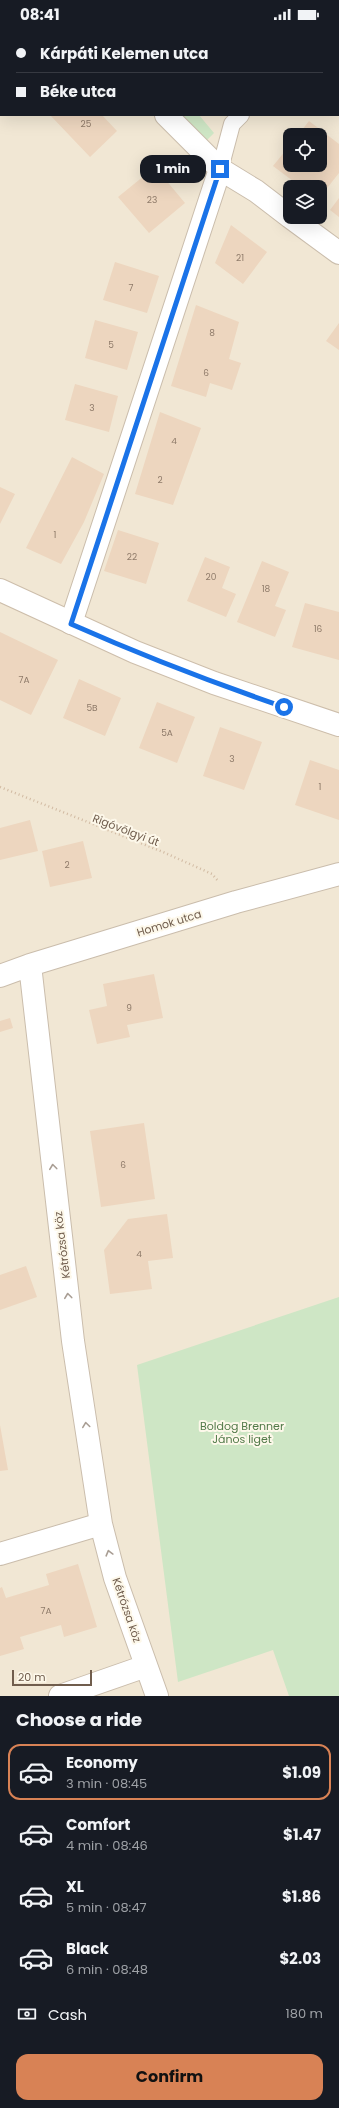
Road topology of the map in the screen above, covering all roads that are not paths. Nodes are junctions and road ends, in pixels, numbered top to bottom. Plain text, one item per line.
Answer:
1 (167, 116) edge
2 (241, 116) edge
3 (220, 169) junction
4 (283, 212) edge
5 (300, 224) edge
6 (339, 253) edge
7 (0, 590) edge
8 (71, 624) junction
9 (339, 725) edge
10 (339, 874) edge
11 (30, 965) junction
12 (0, 976) edge
13 (100, 1524) junction
14 (0, 1554) edge
15 (146, 1666) junction
16 (60, 1696) edge
17 (157, 1696) edge

1 - 3 street
2 - 3 lane
3 - 4 street
3 - 8 street
5 - 6 street
7 - 8 street
8 - 9 street
10 - 11 street, Homok utca
11 - 12 street, Homok utca
13 -> 11 street, Kétrózsa köz
13 - 14 street
15 -> 13 street, Kétrózsa köz
15 - 16 street
15 - 17 street, Kétrózsa köz

